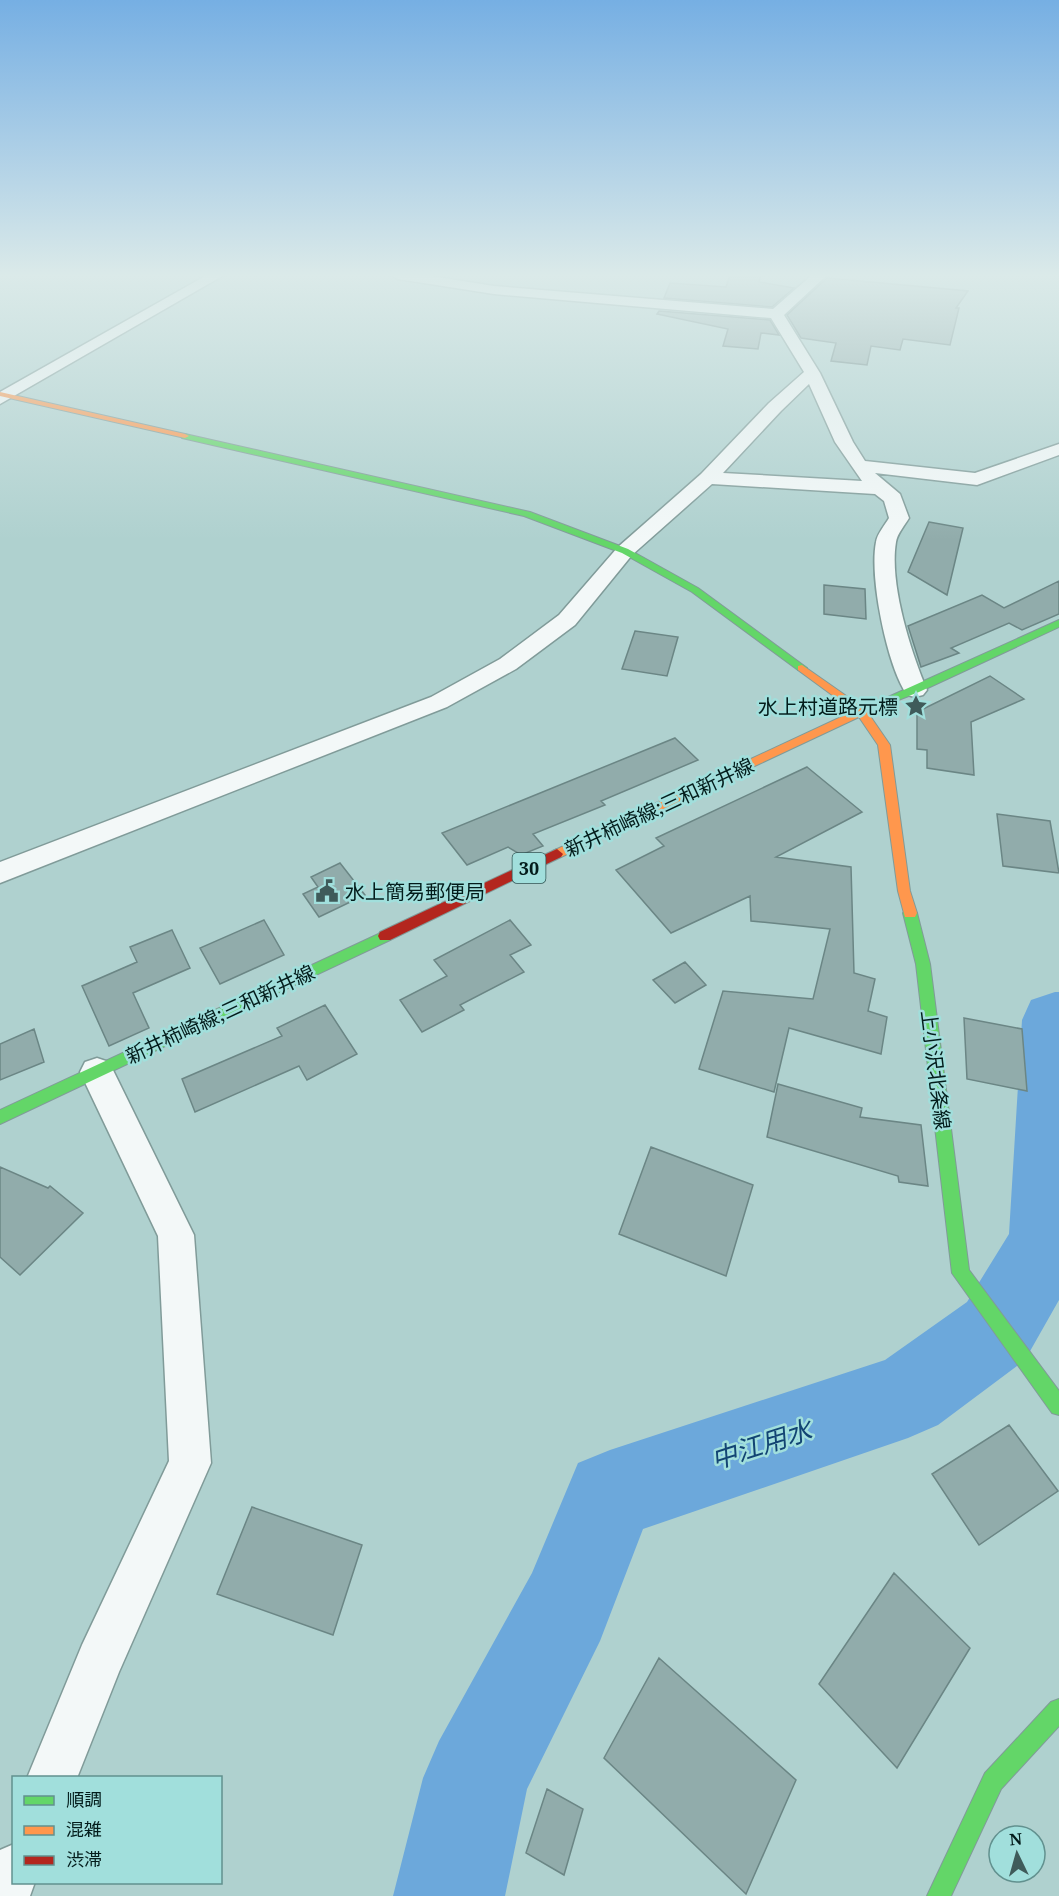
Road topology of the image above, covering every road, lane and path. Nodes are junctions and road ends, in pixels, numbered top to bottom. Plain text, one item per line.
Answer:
1 (60, 363) edge
2 (806, 363) edge
3 (812, 373) junction
4 (2, 396) edge
5 (1059, 448) edge
6 (860, 466) junction
7 (708, 478) junction
8 (877, 488) junction
9 (625, 551) junction
10 (1059, 623) edge
11 (915, 690) junction
12 (861, 711) junction
13 (0, 873) edge
14 (97, 1072) junction
15 (0, 1117) edge
16 (1059, 1406) edge
17 (1059, 1710) edge
18 (52, 1776) edge
19 (12, 1875) edge
20 (3, 1896) edge
21 (939, 1896) edge

1 - 4 street
2 - 3 street
3 - 6 street
3 - 7 street
4 - 9 main road, 上小沢北条線
5 - 6 street
6 - 8 street
7 - 8 street
7 - 9 street
8 - 11 street
9 - 12 main road, 上小沢北条線
9 - 13 street
10 - 11 main road, 新井柿崎線;三和新井線 / 30
11 - 12 main road, 新井柿崎線;三和新井線 / 30
12 - 14 main road, 新井柿崎線;三和新井線 / 30
12 - 16 main road, 上小沢北条線
14 - 15 main road, 新井柿崎線;三和新井線 / 30
14 - 18 street
17 - 21 main road
19 - 20 street

